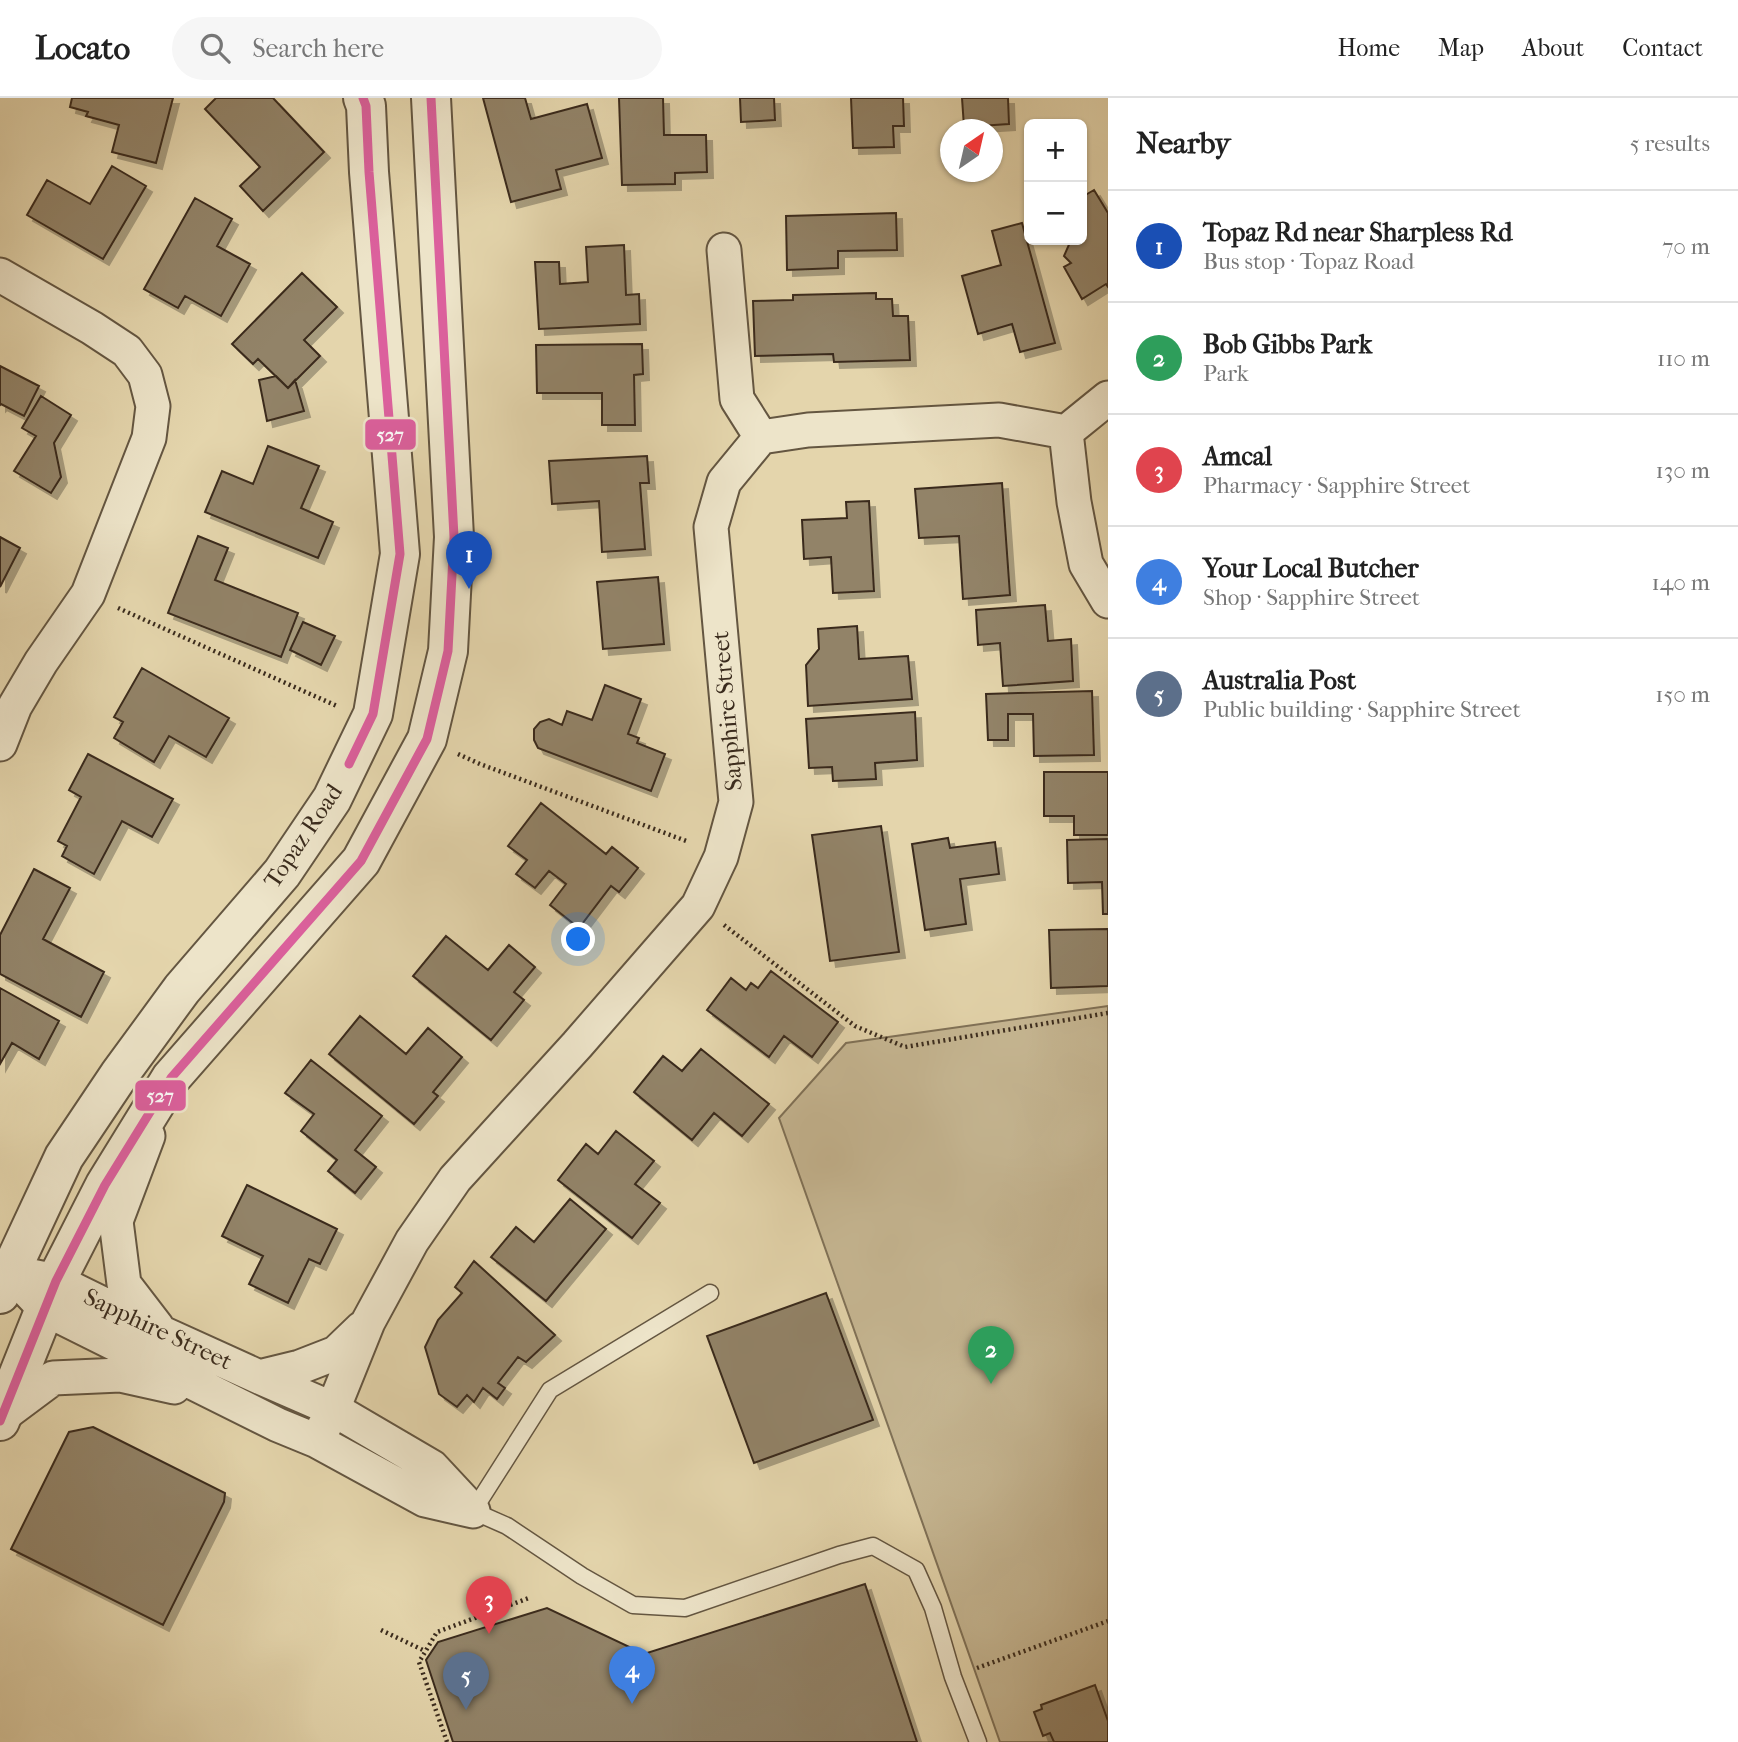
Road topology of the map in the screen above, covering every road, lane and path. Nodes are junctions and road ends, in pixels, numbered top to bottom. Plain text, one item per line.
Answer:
1 (363, 98) edge
2 (431, 98) edge
3 (724, 250) dead end
4 (0, 275) edge
5 (1108, 398) edge
6 (1066, 432) junction
7 (761, 437) junction
8 (88, 594) junction
9 (1108, 601) edge
10 (373, 713) junction
11 (427, 739) junction
12 (0, 744) edge
13 (721, 857) junction
14 (698, 906) junction
15 (1108, 1013) edge
16 (171, 1078) junction
17 (5, 1283) edge
18 (710, 1293) dead end
19 (50, 1295) junction
20 (368, 1322) junction
21 (160, 1332) junction
22 (259, 1377) junction
23 (221, 1397) junction
24 (333, 1409) junction
25 (1, 1418) edge
26 (317, 1441) junction
27 (473, 1511) junction
28 (529, 1598) dead end
29 (1108, 1621) edge
30 (381, 1630) dead end
31 (425, 1651) junction
32 (953, 1677) junction
33 (447, 1742) edge
34 (978, 1742) edge

1 - 10 street, Topaz Road
2 - 11 street
3 - 7 street
4 - 8 street
5 - 6 street
6 - 7 street
6 - 9 street
7 - 13 street, Sapphire Street
8 - 10 path
8 - 12 street
10 - 17 street, Topaz Road
11 - 13 path
11 - 16 street
13 - 14 street, Sapphire Street
14 - 15 path
14 - 20 street, Sapphire Street
16 - 19 street
16 - 21 street
17 - 19 street, Sapphire Street
18 - 27 lane
19 - 21 street, Sapphire Street
19 - 23 street, Sapphire Street
19 - 25 street
20 - 22 street, Sapphire Street
20 - 24 street, Sapphire Street
21 - 22 street, Sapphire Street
22 - 24 street, Sapphire Street
23 - 25 street, Sapphire Street
23 - 26 street, Sapphire Street
24 - 26 street, Sapphire Street
24 - 27 street, Sapphire Street
26 - 27 street, Sapphire Street
27 - 32 lane
28 - 31 path
29 - 32 path
30 - 31 path
31 - 33 path
32 - 34 lane

